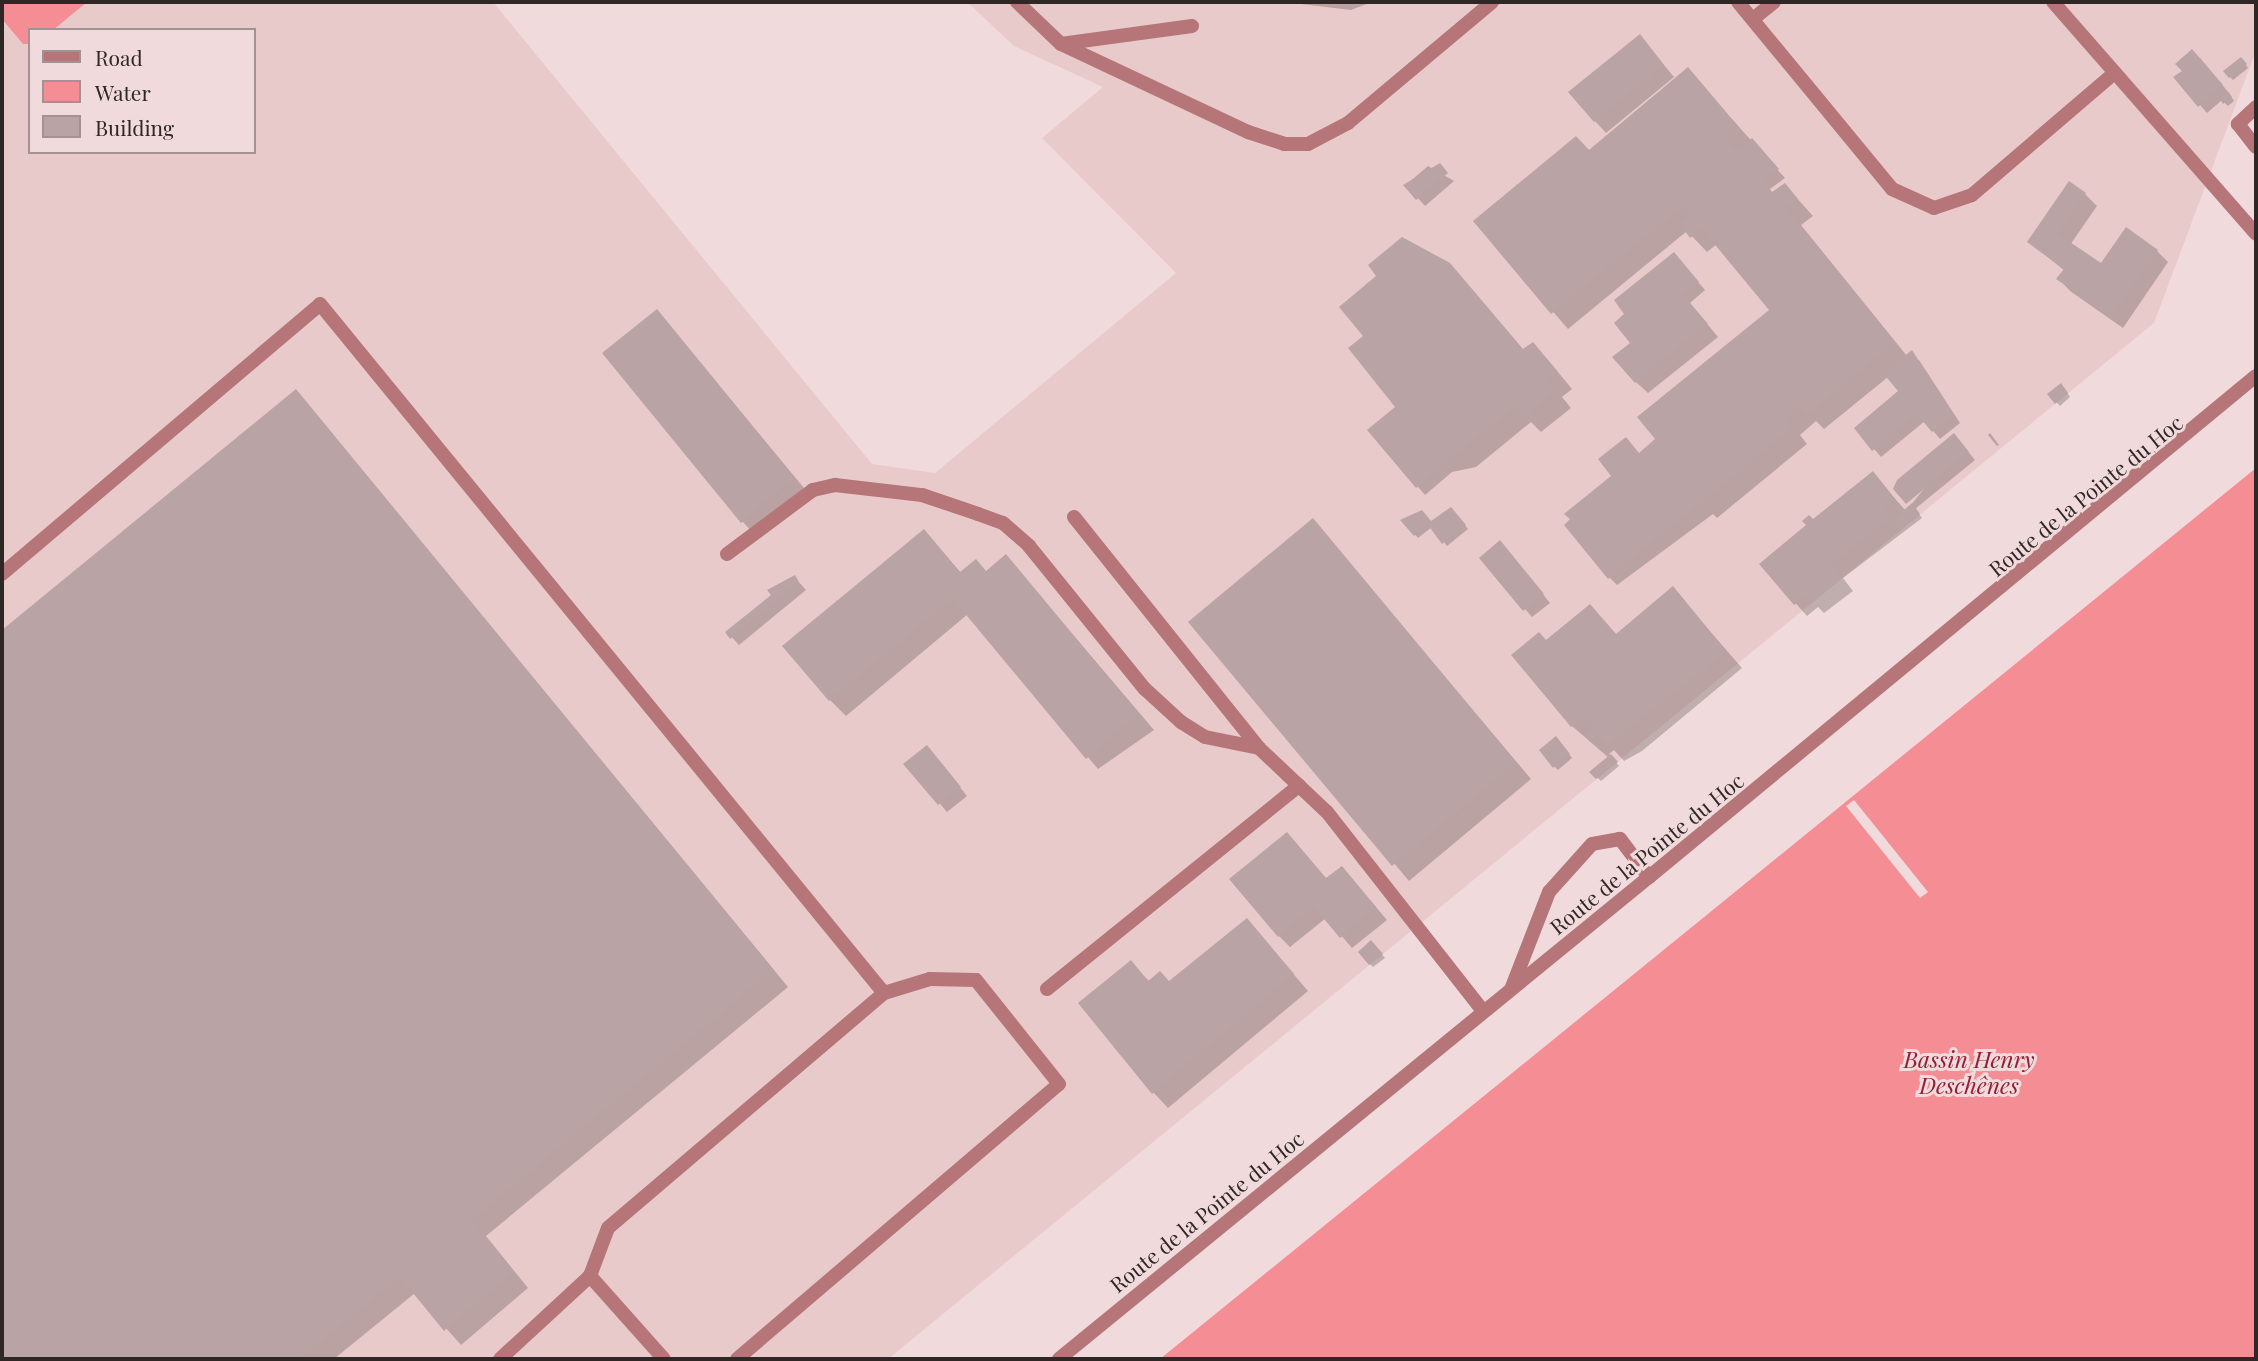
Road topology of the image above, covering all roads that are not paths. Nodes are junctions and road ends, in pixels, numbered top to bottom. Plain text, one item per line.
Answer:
1 (1017, 2) edge
2 (1492, 2) edge
3 (1738, 2) edge
4 (1774, 2) edge
5 (2053, 2) edge
6 (1753, 19) junction
7 (1192, 26) dead end
8 (1061, 44) junction
9 (2113, 74) junction
10 (2256, 107) edge
11 (2256, 147) edge
12 (2256, 234) edge
13 (2256, 376) edge
14 (1074, 517) dead end
15 (727, 554) dead end
16 (2, 574) edge
17 (1259, 748) junction
18 (1300, 786) junction
19 (1649, 877) junction
20 (1513, 988) junction
21 (1047, 989) dead end
22 (884, 993) junction
23 (1483, 1011) junction
24 (590, 1276) junction
25 (499, 1359) edge
26 (664, 1359) edge
27 (737, 1359) edge
28 (1059, 1359) edge

1 - 8 street
2 - 8 street
3 - 6 street
4 - 6 street
5 - 9 street
6 - 9 street
7 - 8 street
9 - 12 street
10 - 11 street
13 - 19 street, Route de la Pointe du Hoc
14 - 17 street
15 - 17 street
16 - 22 street
17 - 18 street
18 - 21 street
18 - 23 street
19 - 20 street, Route de la Pointe du Hoc
19 - 20 street
20 - 23 street, Route de la Pointe du Hoc
22 - 24 street
22 - 27 street
23 - 28 street, Route de la Pointe du Hoc
24 - 25 street
24 - 26 street

